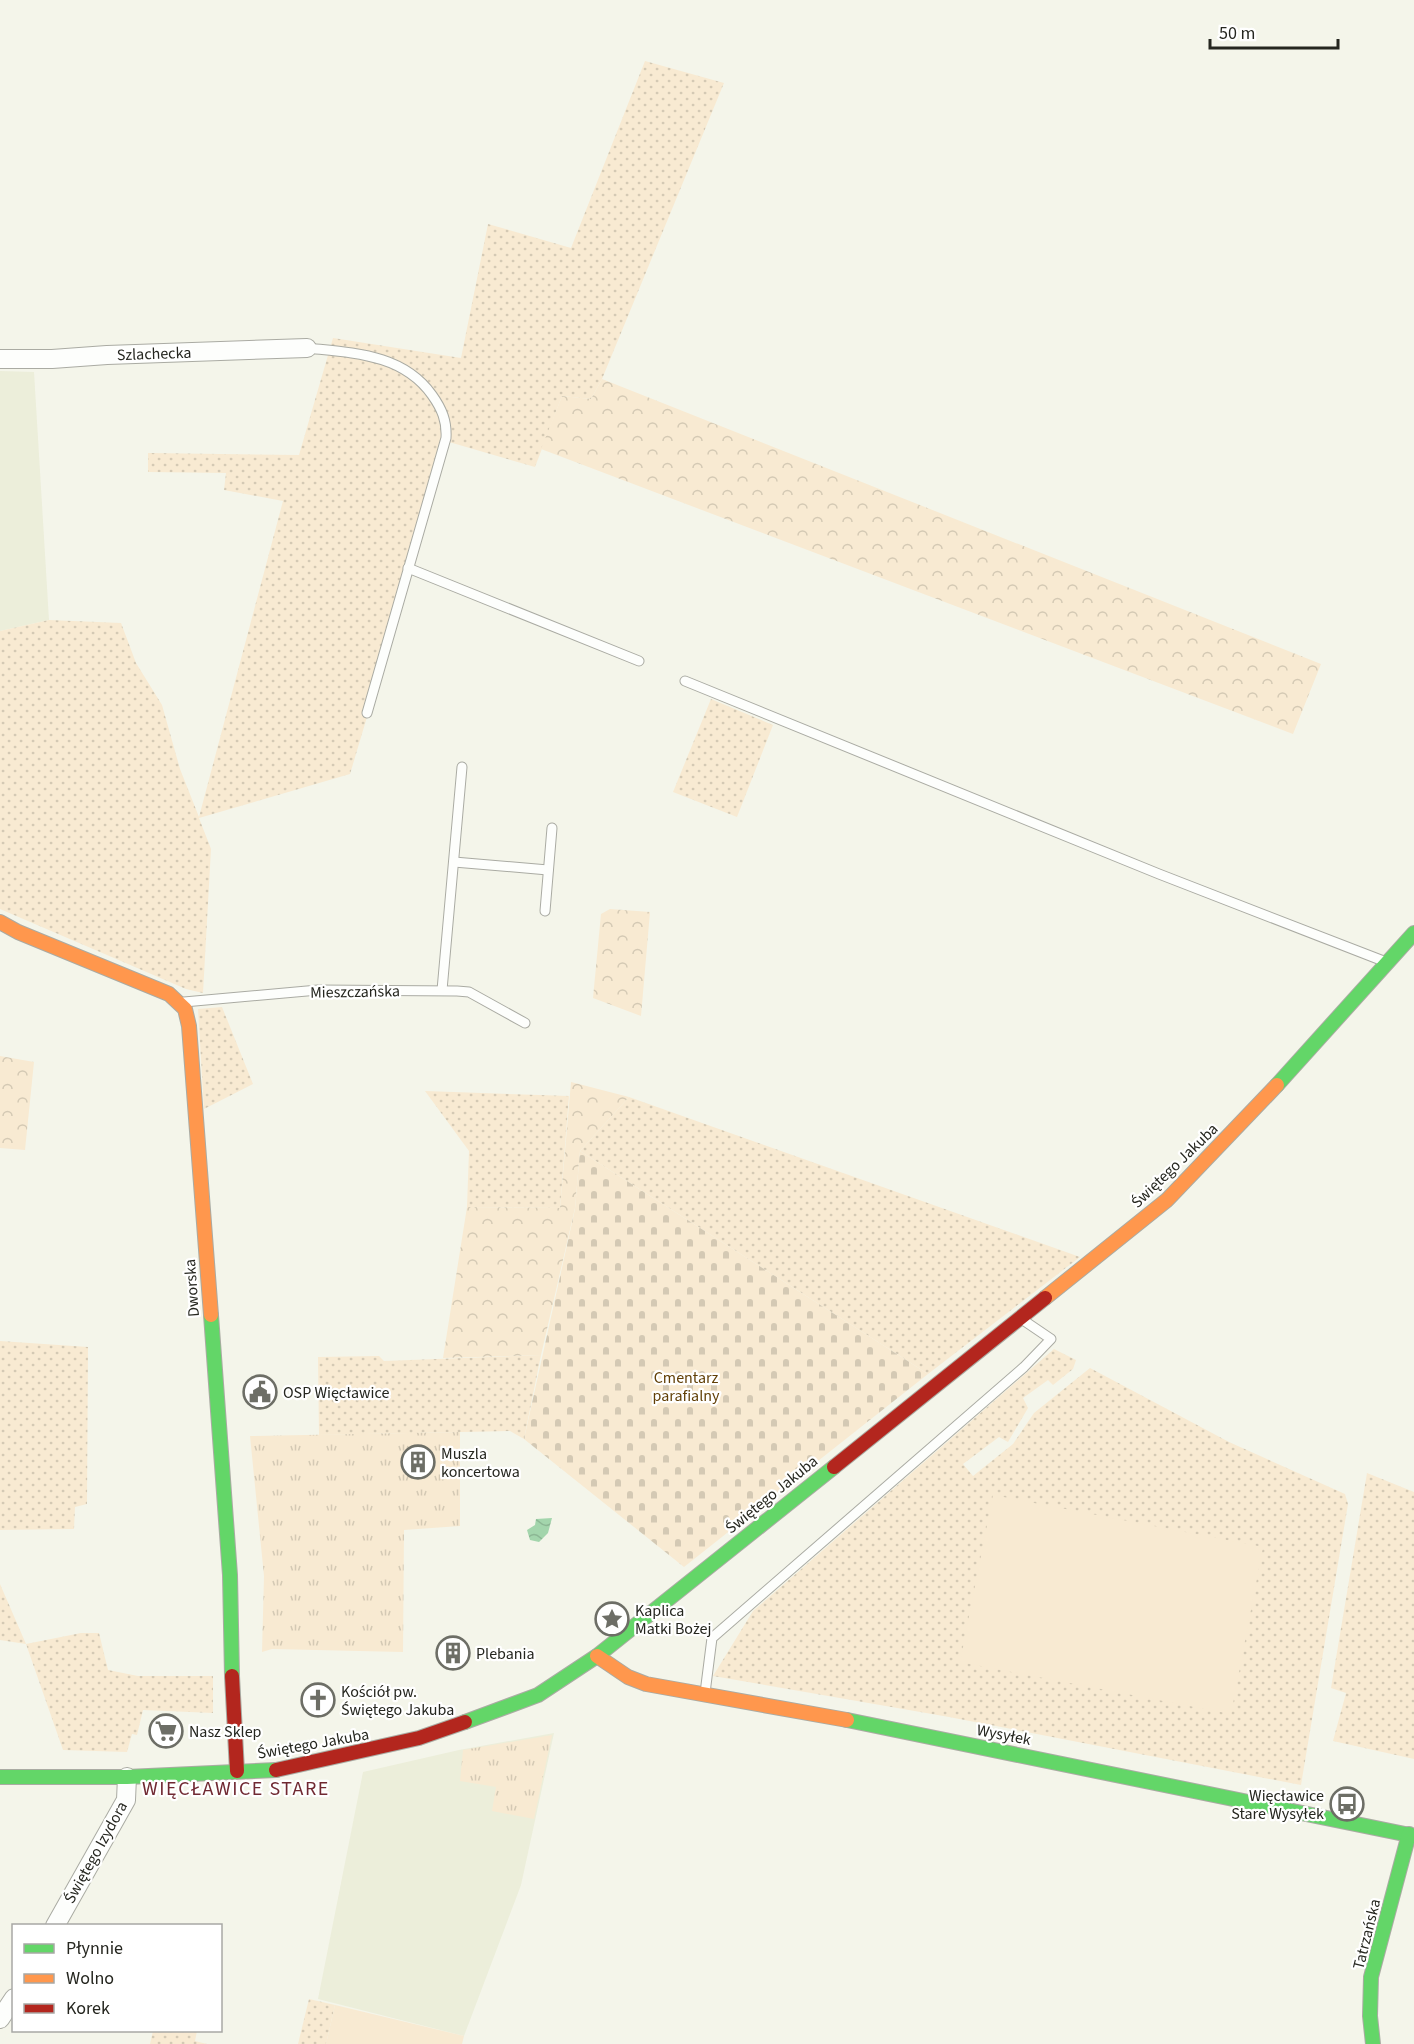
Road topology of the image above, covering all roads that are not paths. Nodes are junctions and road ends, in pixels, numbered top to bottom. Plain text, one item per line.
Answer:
1 (307, 348) joint
2 (0, 359) edge
3 (408, 568) junction
4 (639, 661) dead end
5 (685, 681) dead end
6 (367, 713) dead end
7 (462, 767) dead end
8 (552, 828) dead end
9 (454, 862) junction
10 (548, 870) junction
11 (544, 910) dead end
12 (0, 922) edge
13 (1414, 933) edge
14 (1388, 963) junction
15 (442, 990) junction
16 (178, 1003) junction
17 (525, 1023) dead end
18 (1019, 1318) junction
19 (597, 1656) junction
20 (705, 1695) junction
21 (237, 1771) junction
22 (0, 1777) edge
23 (127, 1777) junction
24 (1412, 1835) edge
25 (56, 1924) edge
26 (12, 2001) edge
27 (0, 2019) edge
28 (1373, 2044) edge

1 - 2 street, Szlachecka
1 - 3 lane
3 - 4 lane
3 - 6 lane
5 - 14 lane
7 - 9 lane
8 - 10 lane
9 - 10 lane
9 - 15 lane
10 - 11 lane
12 - 16 street
13 - 14 street, Świętego Jakuba
14 - 18 street, Świętego Jakuba
15 - 16 lane, Mieszczańska
15 - 17 lane, Mieszczańska
16 - 21 street, Dworska
18 - 19 street, Świętego Jakuba
18 - 20 lane
19 - 20 street, Wysyłek
19 - 21 street, Świętego Jakuba
20 - 24 street, Wysyłek
21 - 23 street, Świętego Jakuba
22 - 23 street, Świętego Jakuba
23 - 25 street, Świętego Izydora
24 - 28 street, Tatrzańska
26 - 27 street

